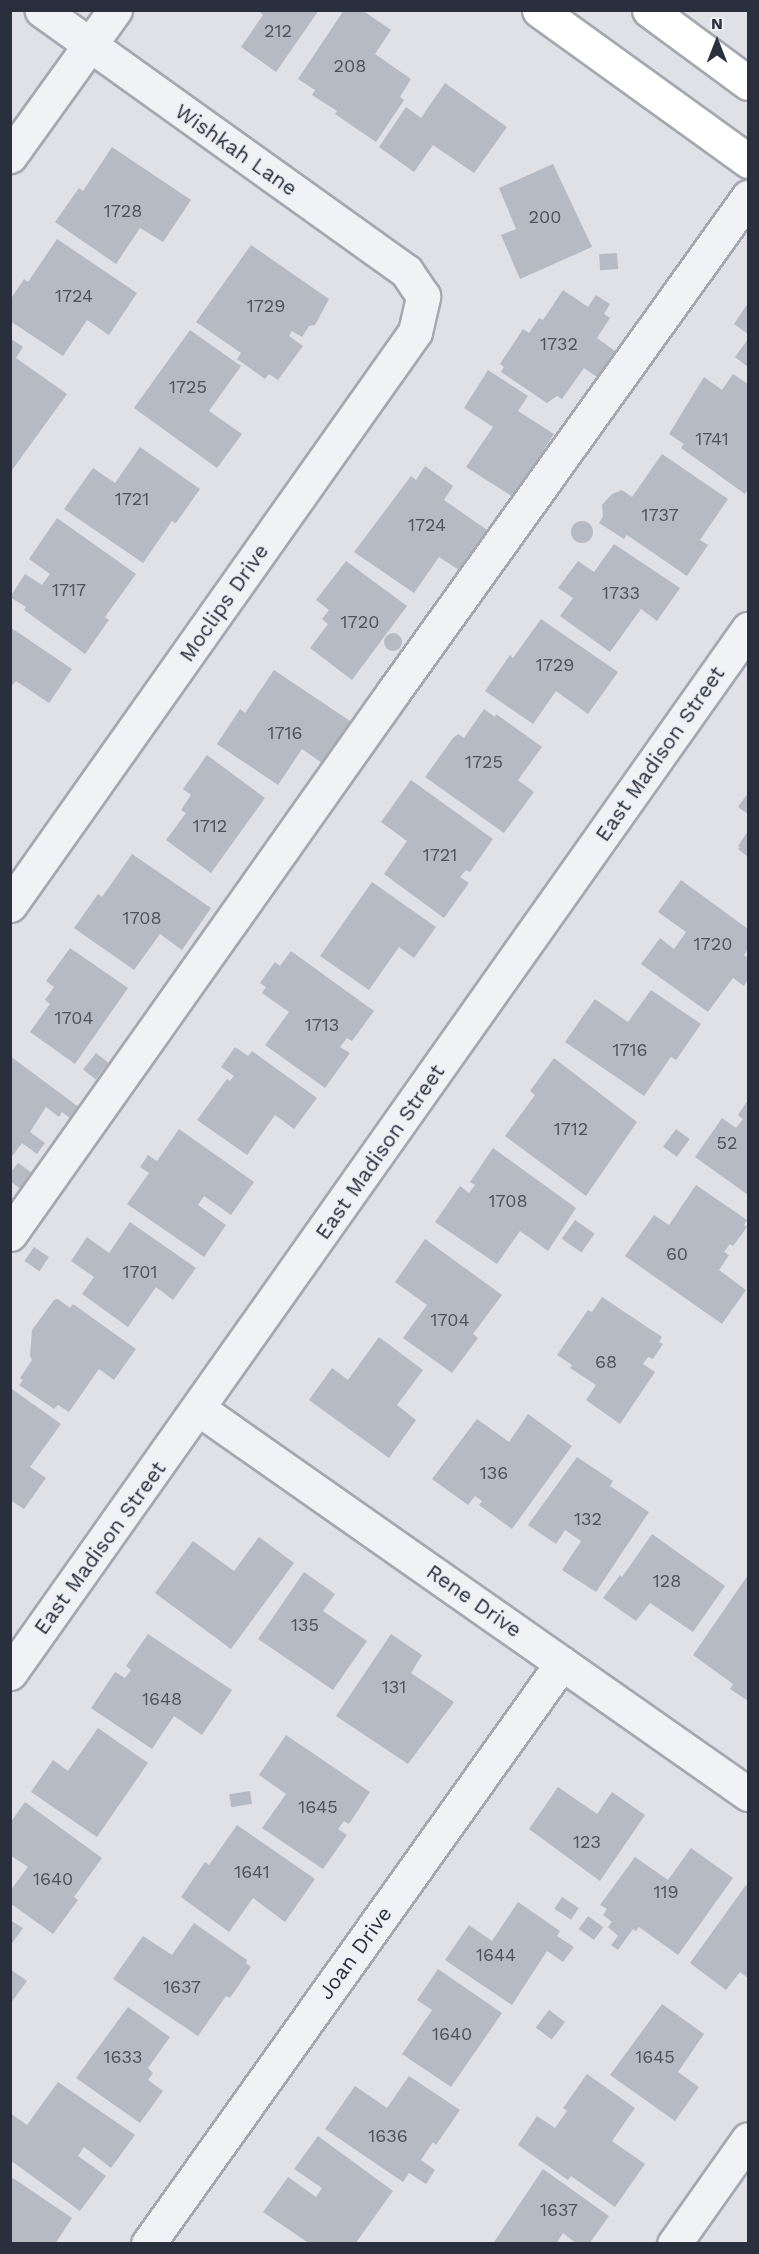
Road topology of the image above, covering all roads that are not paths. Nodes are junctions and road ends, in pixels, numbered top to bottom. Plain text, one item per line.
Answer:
1 (42, 10) edge
2 (115, 10) edge
3 (539, 10) edge
4 (649, 10) edge
5 (90, 46) junction
6 (748, 83) edge
7 (10, 156) edge
8 (748, 161) edge
9 (748, 197) edge
10 (423, 296) joint
11 (748, 629) edge
12 (10, 905) edge
13 (10, 1234) edge
14 (199, 1409) junction
15 (562, 1663) junction
16 (10, 1673) edge
17 (748, 1794) edge
18 (748, 2139) edge
19 (148, 2244) edge
20 (674, 2244) edge

1 - 5 street, Wishkah Lane
2 - 5 street
3 - 8 main road
4 - 6 main road
5 - 7 street
5 - 10 street, Wishkah Lane
9 - 13 street
10 - 12 street, Moclips Drive
11 - 14 street, East Madison Street
14 - 15 street, Rene Drive
14 - 16 street, East Madison Street
15 - 17 street, Rene Drive
15 - 19 street, Joan Drive
18 - 20 street

